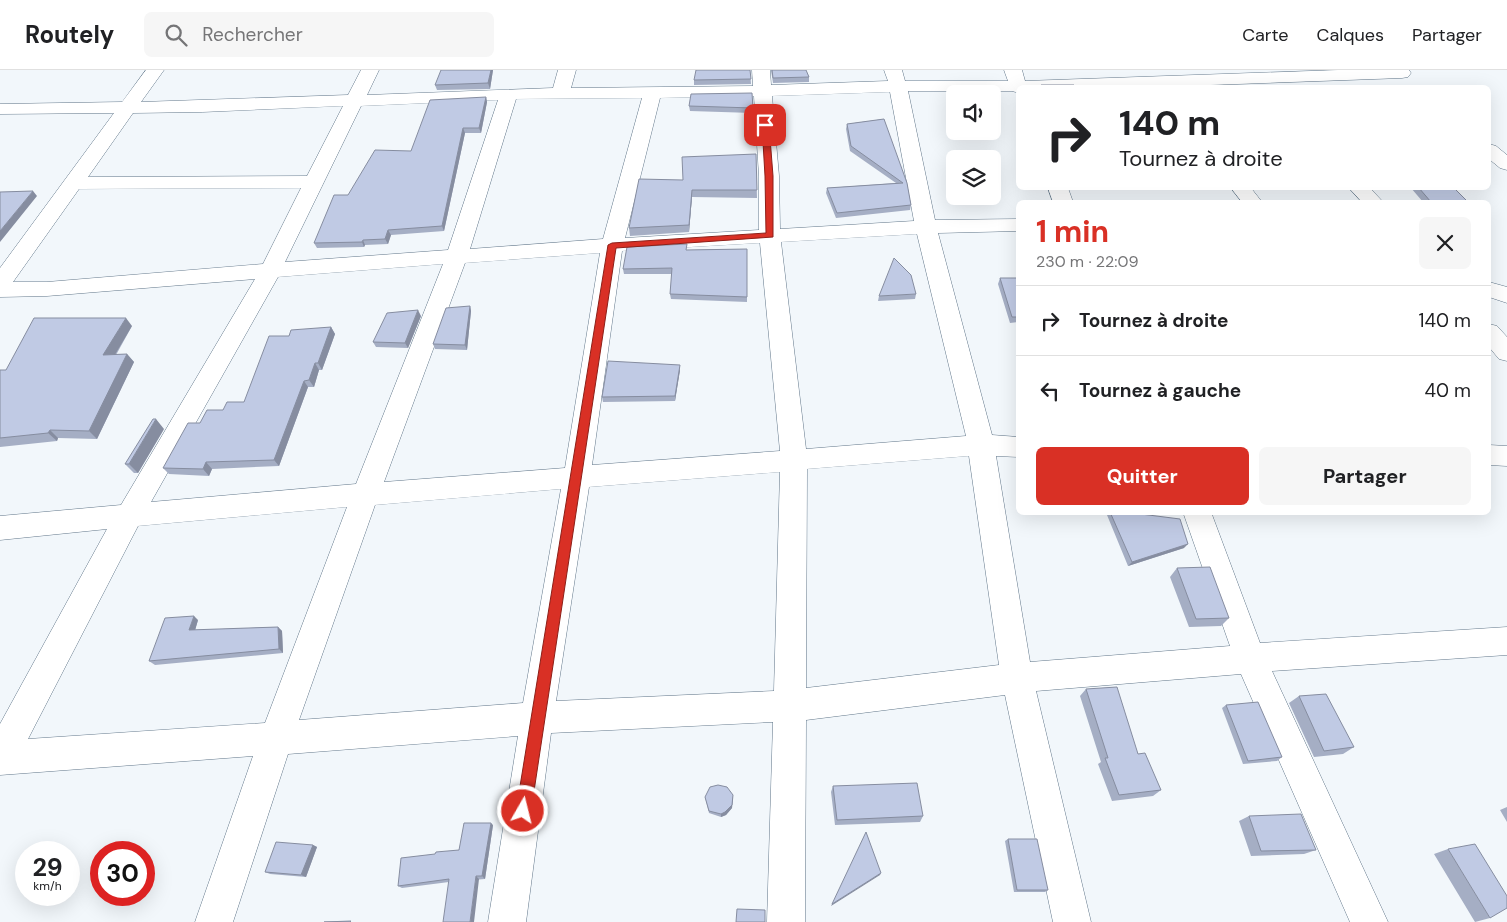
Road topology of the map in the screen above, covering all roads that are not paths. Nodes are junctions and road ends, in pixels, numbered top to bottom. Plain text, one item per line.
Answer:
1 (155, 70) edge
2 (370, 70) edge
3 (567, 70) edge
4 (760, 70) edge
5 (1401, 71) edge
6 (895, 78) edge
7 (1262, 78) edge
8 (1017, 81) edge
9 (1169, 85) edge
10 (1413, 85) edge
11 (763, 92) junction
12 (561, 93) junction
13 (652, 93) junction
14 (509, 94) junction
15 (357, 100) junction
16 (128, 107) junction
17 (0, 109) edge
18 (1491, 152) edge
19 (1507, 164) edge
20 (315, 182) junction
21 (75, 183) junction
22 (1361, 190) edge
23 (1371, 200) edge
24 (1016, 225) edge
25 (926, 227) junction
26 (770, 236) junction
27 (612, 245) junction
28 (457, 256) junction
29 (270, 271) junction
30 (0, 284) edge
31 (0, 290) edge
32 (1491, 290) edge
33 (1507, 295) edge
34 (1491, 334) edge
35 (1507, 353) edge
36 (981, 445) junction
37 (1016, 447) edge
38 (1491, 456) edge
39 (1507, 456) edge
40 (794, 460) junction
41 (577, 478) junction
42 (365, 495) junction
43 (1197, 515) edge
44 (129, 516) junction
45 (0, 528) edge
46 (1507, 641) edge
47 (1250, 658) junction
48 (1017, 678) junction
49 (789, 706) junction
50 (537, 718) junction
51 (276, 739) junction
52 (0, 758) edge
53 (214, 922) edge
54 (507, 922) edge
55 (786, 922) edge
56 (1072, 922) edge
57 (1369, 922) edge

1 - 16 street
2 - 15 street
3 - 12 street
4 - 11 street
5 - 7 street
5 - 10 street
6 - 8 street
6 - 11 street
6 - 25 street
7 - 9 street
8 - 9 street
11 - 13 street
11 - 26 street
12 - 13 street
12 - 14 street
13 - 27 street
14 - 15 street
14 - 28 street
15 - 16 street
15 - 20 street
16 - 17 street
16 - 21 street
18 - 19 street
20 - 21 street
20 - 29 street
21 - 30 street
22 - 23 street
24 - 25 street
25 - 26 street
25 - 36 street
26 - 27 street
26 - 40 street
27 - 28 street
27 - 41 street
28 - 29 street
28 - 42 street
29 - 31 street
29 - 44 street
32 - 33 street
34 - 35 street
36 - 37 street
36 - 40 street
36 - 48 street
38 - 39 street
40 - 41 street
40 - 49 street
41 - 42 street
41 - 50 street
42 - 44 street
42 - 51 street
43 - 47 street
44 - 45 street
44 - 52 street
46 - 47 street
47 - 48 street
47 - 57 street
48 - 49 street
48 - 56 street
49 - 50 street
49 - 55 street
50 - 51 street
50 - 54 street
51 - 52 street
51 - 53 street

